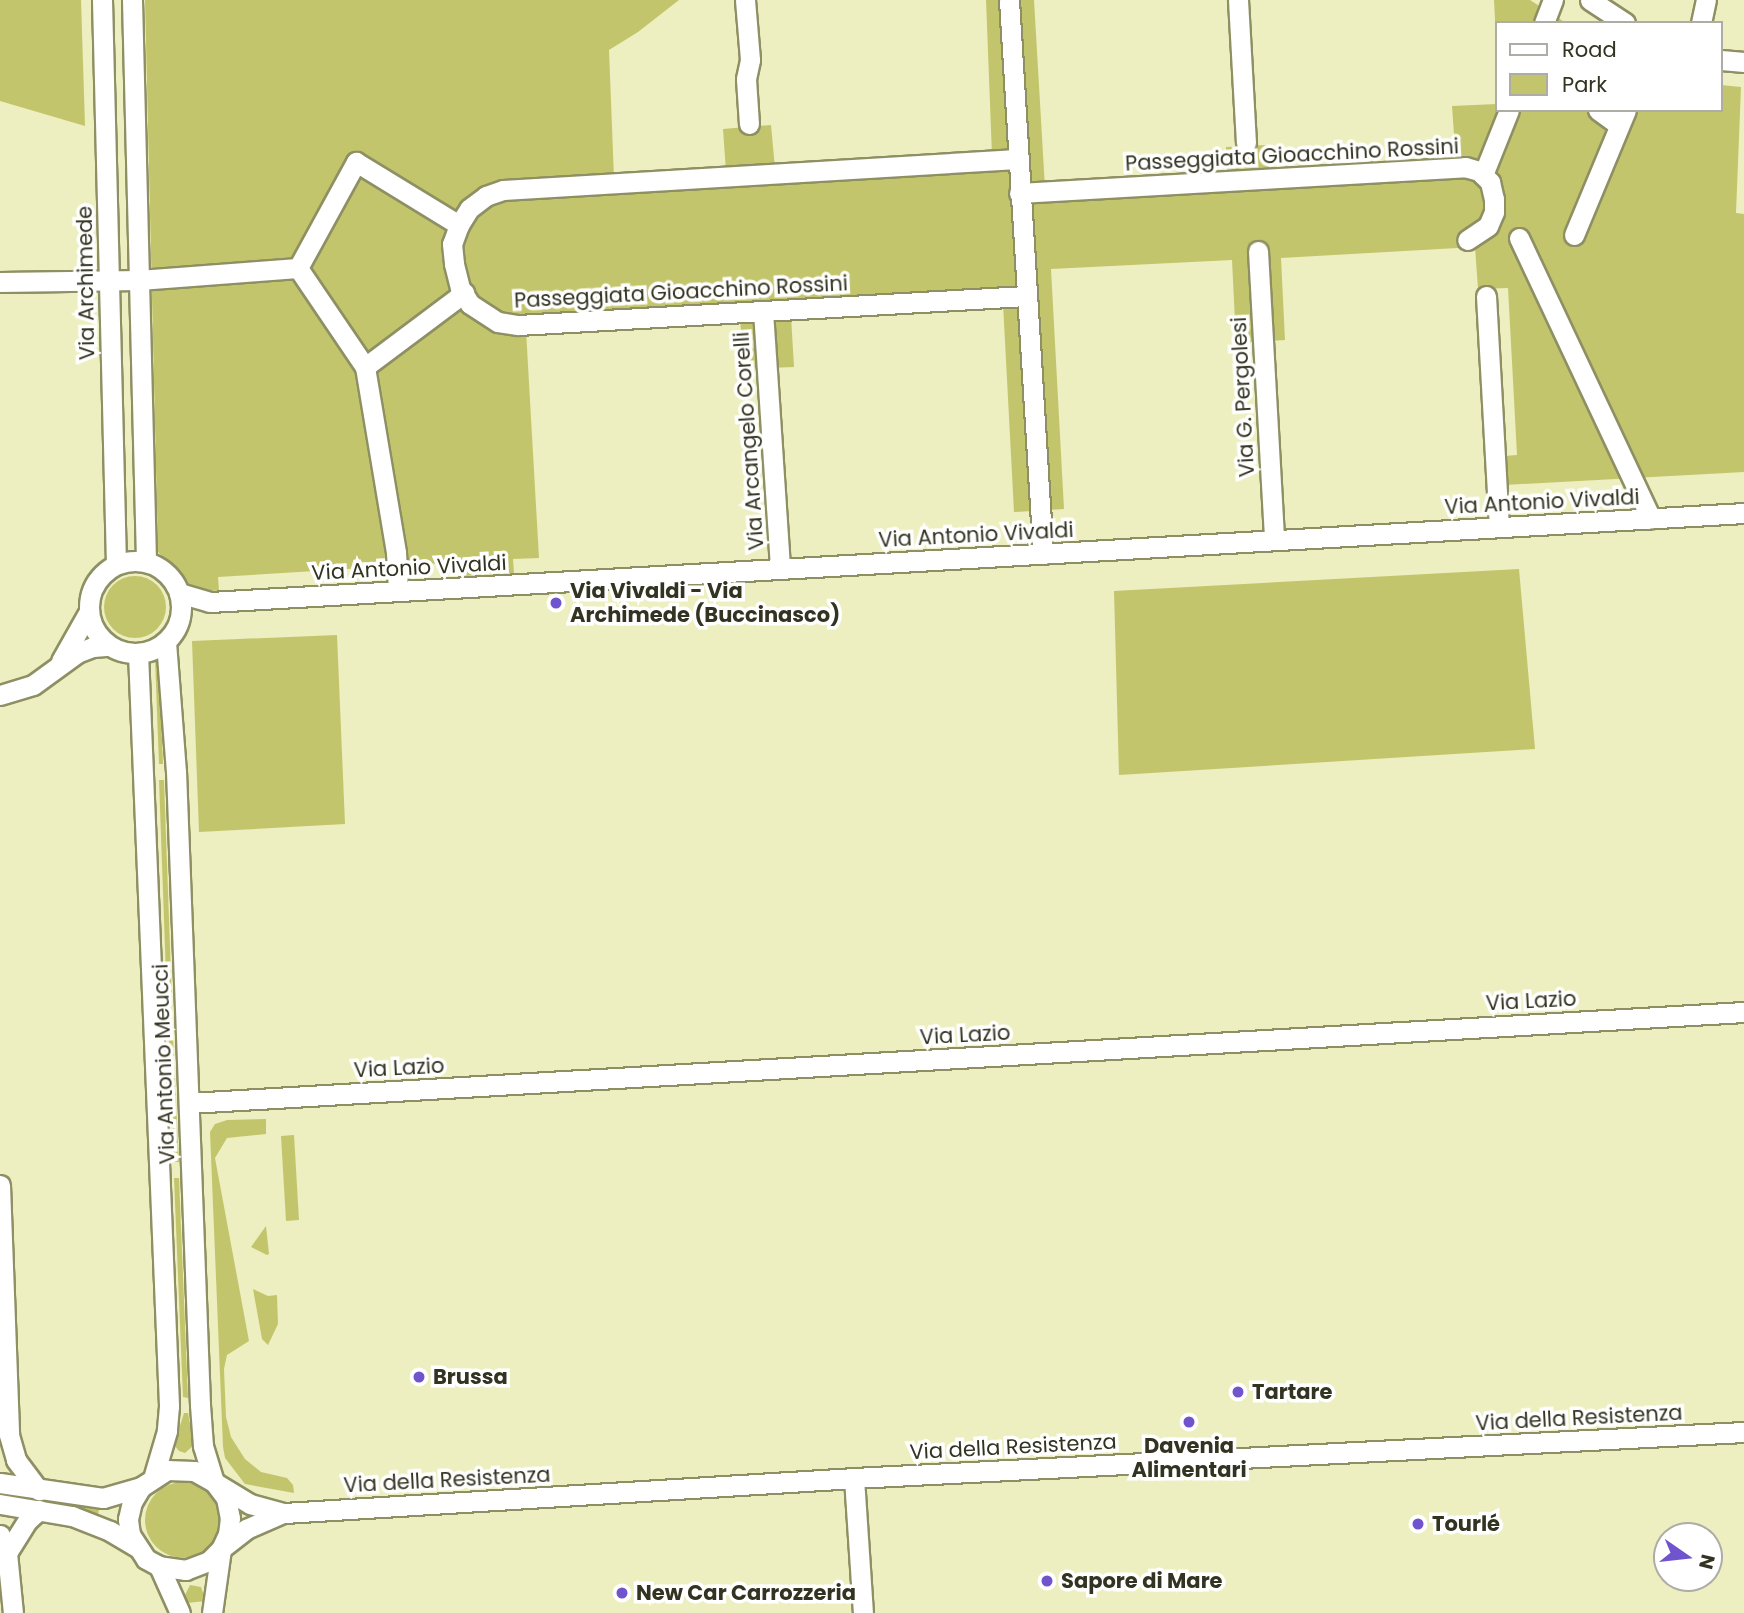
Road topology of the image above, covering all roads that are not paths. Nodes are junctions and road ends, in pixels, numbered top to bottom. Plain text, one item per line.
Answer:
1 (102, 0) edge
2 (132, 0) edge
3 (745, 0) edge
4 (1009, 0) edge
5 (1238, 0) edge
6 (1553, 0) edge
7 (1590, 0) edge
8 (1706, 0) edge
9 (1545, 21) edge
10 (1622, 21) edge
11 (1701, 21) edge
12 (1723, 60) edge
13 (1744, 62) edge
14 (1508, 112) edge
15 (1604, 112) edge
16 (1622, 118) edge
17 (749, 124) dead end
18 (1246, 143) dead end
19 (1017, 159) junction
20 (1483, 175) junction
21 (1019, 193) junction
22 (458, 225) junction
23 (1574, 235) dead end
24 (1519, 238) dead end
25 (1467, 240) dead end
26 (1258, 251) dead end
27 (298, 268) junction
28 (109, 280) junction
29 (139, 280) junction
30 (0, 282) edge
31 (464, 293) junction
32 (1026, 296) junction
33 (1486, 296) dead end
34 (763, 311) junction
35 (365, 367) junction
36 (1744, 513) edge
37 (1651, 518) junction
38 (1499, 527) junction
39 (1274, 540) junction
40 (1043, 554) junction
41 (146, 562) junction
42 (116, 564) junction
43 (780, 568) junction
44 (398, 591) junction
45 (180, 603) junction
46 (88, 613) junction
47 (166, 642) junction
48 (109, 646) junction
49 (138, 653) junction
50 (61, 662) junction
51 (0, 695) edge
52 (1744, 1012) edge
53 (189, 1103) junction
54 (0, 1185) edge
55 (1, 1213) edge
56 (1744, 1432) edge
57 (9, 1435) junction
58 (0, 1455) edge
59 (855, 1478) junction
60 (147, 1481) junction
61 (214, 1482) junction
62 (0, 1483) edge
63 (38, 1490) junction
64 (0, 1504) edge
65 (38, 1510) junction
66 (284, 1513) junction
67 (4, 1544) edge
68 (137, 1548) junction
69 (221, 1549) junction
70 (159, 1566) junction
71 (13, 1613) edge
72 (180, 1613) edge
73 (212, 1613) edge
74 (863, 1613) edge

1 - 28 street, Via Archimede
2 - 29 street
3 - 17 street
4 - 19 street
5 - 18 street
6 - 9 street
7 - 10 street
8 - 11 street
12 - 13 street
14 - 20 street
15 - 16 street
16 - 23 street
19 - 21 street
19 - 22 street
20 - 21 street, Passeggiata Gioacchino Rossini
20 - 25 street, Passeggiata Gioacchino Rossini
21 - 32 street
22 - 27 street
22 - 31 street, Passeggiata Gioacchino Rossini
24 - 37 street
26 - 39 street, Via G. Pergolesi
27 - 29 street
27 - 35 street
28 - 29 street
28 - 30 street
28 - 42 street, Via Archimede
29 - 41 street
31 - 34 street, Passeggiata Gioacchino Rossini
31 - 35 street
32 - 34 street, Passeggiata Gioacchino Rossini
32 - 40 street
33 - 38 street
34 - 43 street, Via Arcangelo Corelli
35 - 44 street
36 - 37 street, Via Antonio Vivaldi
37 - 38 street, Via Antonio Vivaldi
38 - 39 street, Via Antonio Vivaldi
39 - 40 street, Via Antonio Vivaldi
40 - 43 street, Via Antonio Vivaldi
41 - 42 street
41 - 45 street
42 - 46 street
43 - 44 street, Via Antonio Vivaldi
44 - 45 street, Via Antonio Vivaldi
45 - 47 street
46 - 48 street
46 - 50 street
47 - 49 street
47 - 53 street, Via Antonio Meucci
48 - 49 street
48 - 50 street
49 - 60 street, Via Antonio Meucci
50 - 51 street
52 - 53 street, Via Lazio
53 - 61 street, Via Antonio Meucci
54 - 55 street
55 - 57 street
56 - 59 street, Via della Resistenza
57 - 58 street
57 - 63 street
59 - 66 street, Via della Resistenza
59 - 74 street
60 - 61 street
60 - 63 street
60 - 68 street
61 - 66 street, Via della Resistenza
61 - 69 street
62 - 63 street
64 - 65 street
65 - 67 street
65 - 68 street
66 - 69 street, Via della Resistenza
67 - 71 street
68 - 70 street
69 - 70 street
69 - 73 street
70 - 72 street

